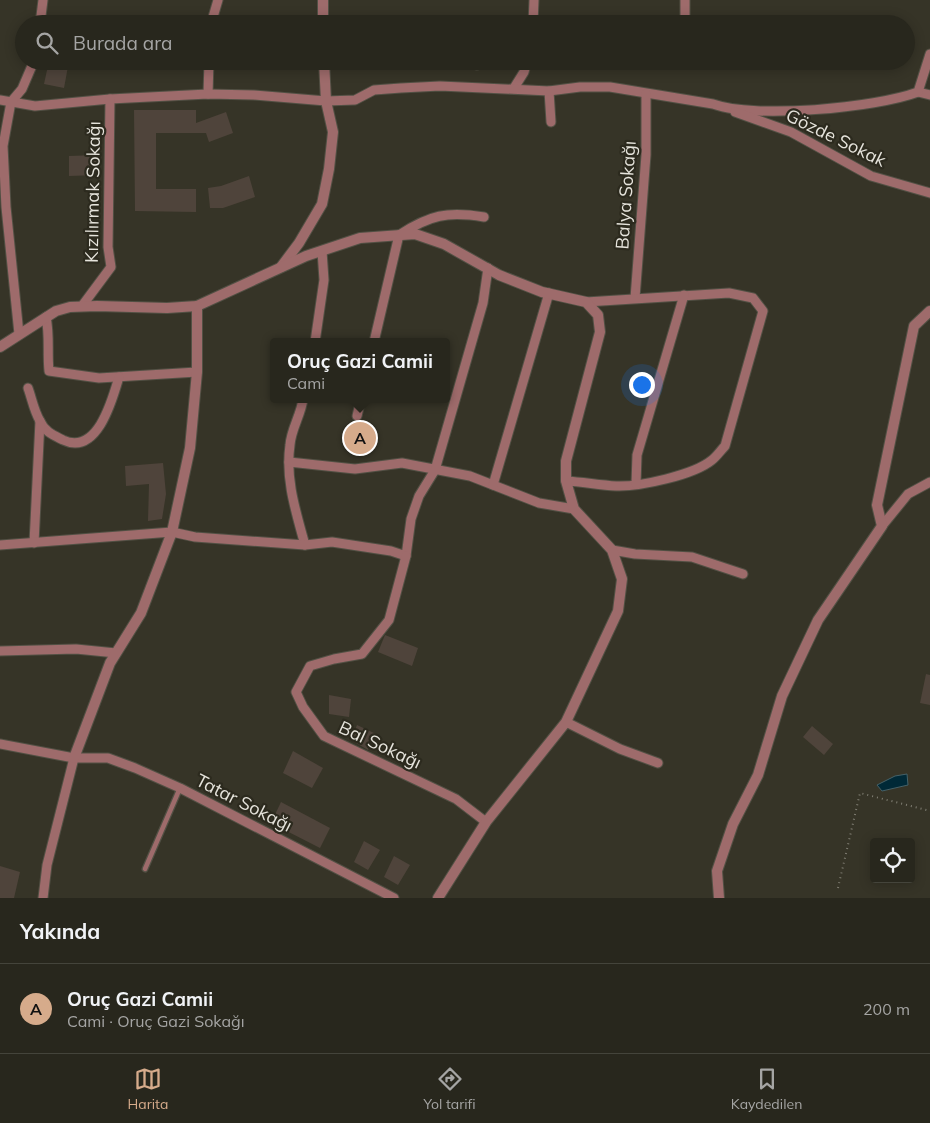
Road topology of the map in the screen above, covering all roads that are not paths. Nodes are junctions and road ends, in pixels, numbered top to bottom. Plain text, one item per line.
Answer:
1 (43, 0) edge
2 (218, 0) edge
3 (322, 0) edge
4 (534, 0) edge
5 (685, 0) edge
6 (41, 15) edge
7 (213, 15) edge
8 (323, 15) edge
9 (533, 15) edge
10 (685, 15) edge
11 (930, 54) edge
12 (30, 70) edge
13 (208, 70) edge
14 (324, 70) edge
15 (525, 70) edge
16 (514, 88) junction
17 (550, 91) junction
18 (918, 92) junction
19 (208, 94) junction
20 (646, 94) junction
21 (930, 95) edge
22 (110, 99) junction
23 (0, 100) edge
24 (326, 101) junction
25 (11, 102) junction
26 (728, 110) junction
27 (551, 122) dead end
28 (930, 193) edge
29 (3, 206) edge
30 (484, 218) dead end
31 (399, 235) junction
32 (322, 251) junction
33 (280, 268) junction
34 (488, 268) junction
35 (549, 293) junction
36 (684, 295) junction
37 (635, 298) junction
38 (586, 302) junction
39 (82, 306) junction
40 (197, 306) junction
41 (930, 311) edge
42 (46, 317) junction
43 (20, 334) junction
44 (316, 338) edge
45 (375, 338) edge
46 (0, 347) edge
47 (197, 372) junction
48 (119, 377) junction
49 (28, 388) dead end
50 (302, 403) edge
51 (360, 403) edge
52 (357, 416) dead end
53 (40, 421) junction
54 (289, 462) junction
55 (435, 470) junction
56 (566, 482) junction
57 (930, 482) edge
58 (636, 484) junction
59 (493, 485) junction
60 (574, 509) junction
61 (882, 526) junction
62 (172, 532) junction
63 (34, 542) junction
64 (0, 545) edge
65 (305, 545) junction
66 (612, 550) junction
67 (406, 556) junction
68 (742, 574) dead end
69 (0, 651) edge
70 (116, 653) junction
71 (566, 722) junction
72 (0, 744) edge
73 (74, 758) junction
74 (658, 763) dead end
75 (180, 788) junction
76 (486, 822) junction
77 (145, 870) dead end
78 (43, 898) edge
79 (394, 898) edge
80 (438, 898) edge
81 (719, 898) edge

1 - 6 street
2 - 7 street
3 - 8 street
4 - 9 street
5 - 10 street
11 - 18 street
12 - 25 street
13 - 19 street
14 - 24 street
15 - 16 street
16 - 17 street, Gözde Sokak
16 - 24 street, Gözde Sokak
17 - 20 street, Gözde Sokak
17 - 27 street
18 - 21 street
18 - 26 street
19 - 22 street, Gözde Sokak
19 - 24 street, Gözde Sokak
20 - 26 street, Gözde Sokak
20 - 37 street, Balya Sokağı
22 - 25 street, Gözde Sokak
22 - 39 street, Kızılırmak Sokağı
23 - 25 street, Gözde Sokak
24 - 33 street
25 - 29 street
26 - 28 street, Gözde Sokak
29 - 43 street
30 - 31 street
31 - 32 street
31 - 34 street
31 - 45 street
32 - 33 street
32 - 44 street
33 - 40 street
34 - 35 street
34 - 55 street
35 - 38 street
35 - 59 street
36 - 37 street
36 - 58 street
36 - 58 street
37 - 38 street
38 - 56 street
39 - 40 street
39 - 42 street
40 - 47 street
41 - 61 street
42 - 43 street
42 - 48 street
43 - 46 street
47 - 48 street
47 - 62 street
48 - 53 street
49 - 53 street
50 - 54 street
51 - 52 street
53 - 63 street
54 - 55 street
54 - 65 street
55 - 59 street
55 - 67 street
56 - 58 street
56 - 60 street
57 - 61 street
59 - 60 street
60 - 66 street
61 - 81 street
62 - 63 street
62 - 65 street
62 - 70 street
63 - 64 street
65 - 67 street
66 - 68 street
66 - 71 street
67 - 76 street, Bal Sokağı
69 - 70 street
70 - 73 street
71 - 74 street
71 - 76 street
72 - 73 street, Tatar Sokağı
73 - 75 street, Tatar Sokağı
73 - 78 street
75 - 77 lane
75 - 79 street, Tatar Sokağı
76 - 80 street

